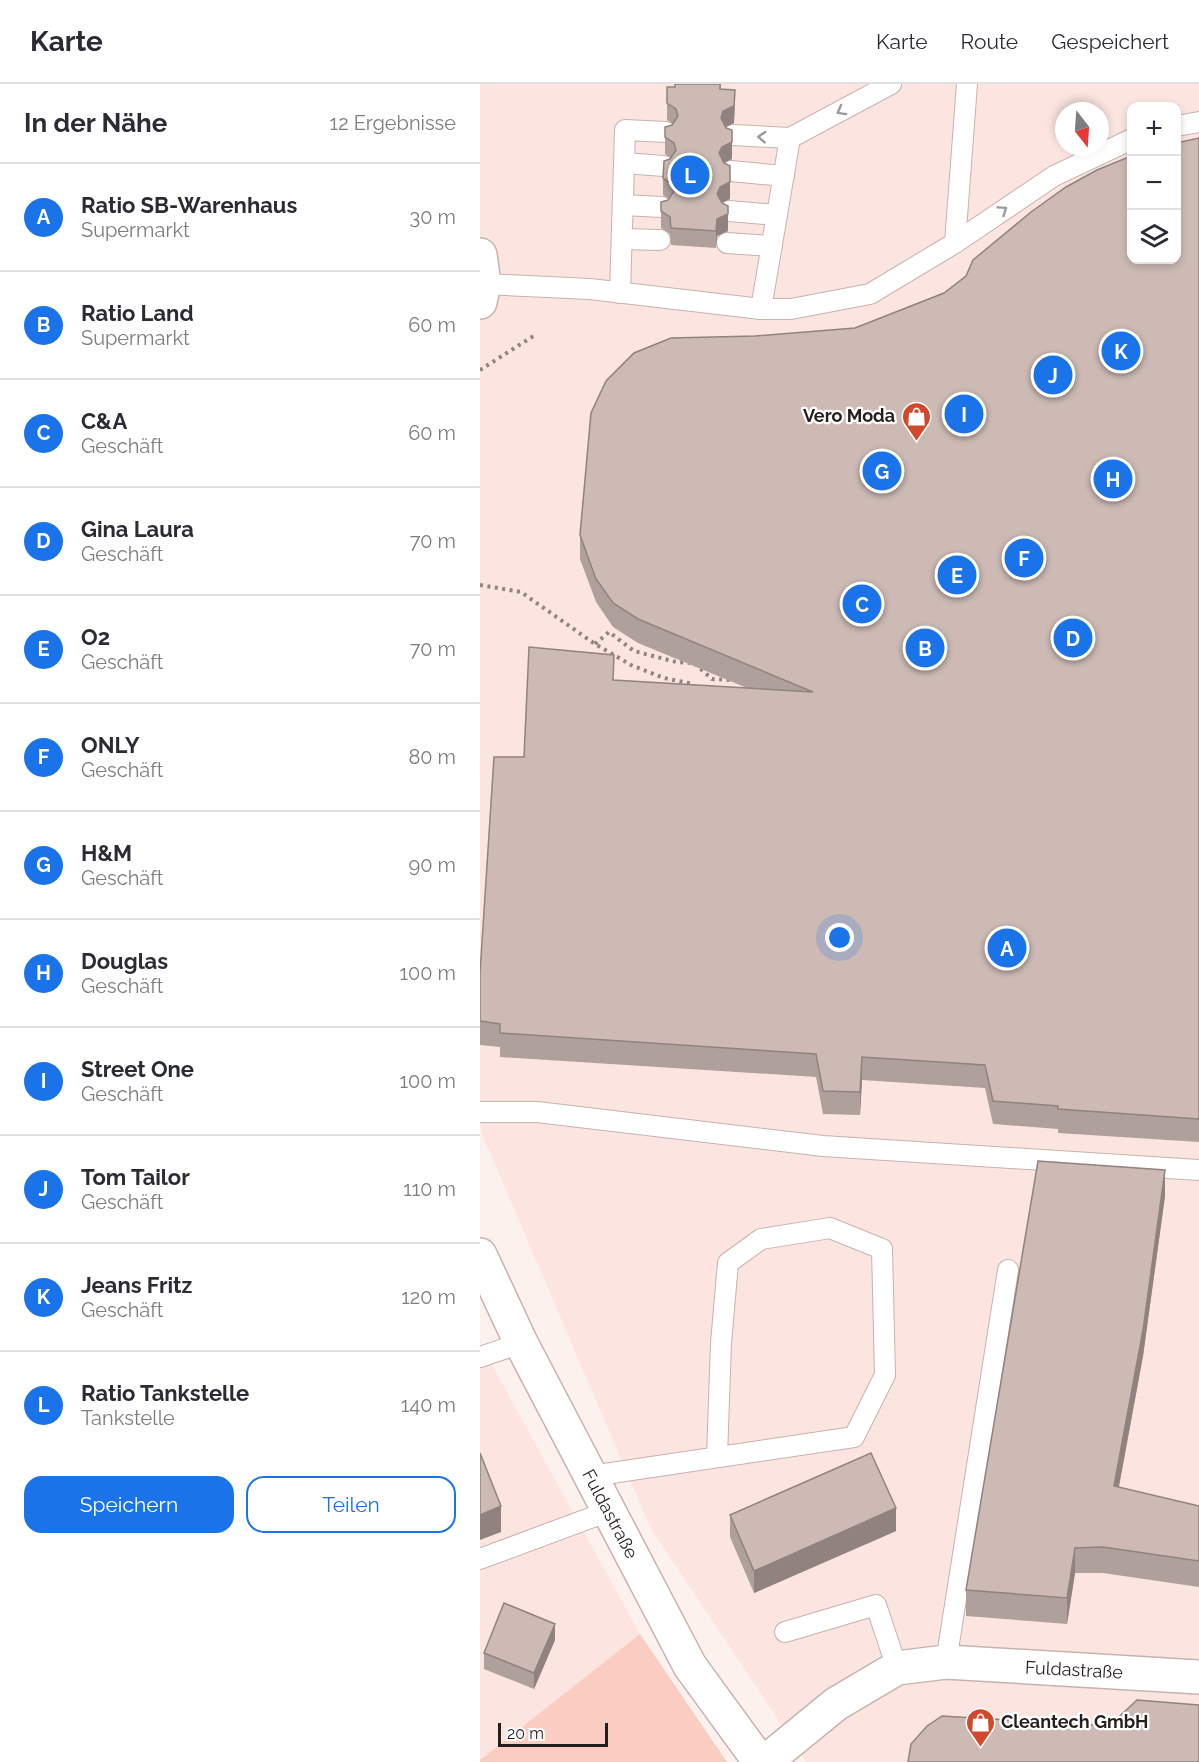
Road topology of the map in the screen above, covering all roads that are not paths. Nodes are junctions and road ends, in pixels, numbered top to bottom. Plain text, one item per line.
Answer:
1 (967, 84) edge
2 (885, 85) edge
3 (1199, 122) edge
4 (1181, 125) edge
5 (666, 132) edge
6 (733, 135) edge
7 (790, 138) junction
8 (1127, 141) edge
9 (624, 163) junction
10 (664, 166) edge
11 (731, 171) edge
12 (784, 176) junction
13 (623, 205) junction
14 (662, 207) edge
15 (729, 211) edge
16 (777, 215) junction
17 (622, 239) junction
18 (660, 240) dead end
19 (727, 243) dead end
20 (955, 243) junction
21 (772, 246) junction
22 (481, 281) edge
23 (620, 293) junction
24 (760, 309) junction
25 (480, 1112) edge
26 (1199, 1170) edge
27 (480, 1255) edge
28 (1008, 1270) dead end
29 (521, 1343) junction
30 (480, 1357) edge
31 (717, 1457) junction
32 (591, 1476) junction
33 (609, 1510) junction
34 (480, 1559) edge
35 (785, 1632) dead end
36 (946, 1662) junction
37 (897, 1668) junction
38 (1199, 1677) edge
39 (760, 1762) edge
40 (765, 1762) edge

1 - 20 lane
2 -> 7 lane
3 - 4 lane
5 - 9 lane
7 -> 6 lane
7 - 12 lane
20 -> 8 lane
9 - 10 lane
9 - 13 lane
11 - 12 lane
12 - 16 lane
13 - 14 lane
13 - 17 lane
15 - 16 lane
16 - 21 lane
17 - 18 lane
17 - 23 lane
19 - 21 lane
20 - 24 lane
21 - 24 lane
22 - 23 lane
23 - 24 lane
25 - 26 lane
27 - 29 street, Fuldastraße
28 - 36 lane
29 - 30 lane
29 - 32 street, Fuldastraße
31 - 31 lane
31 - 32 lane
32 - 33 street, Fuldastraße
33 - 34 lane
33 - 39 street, Fuldastraße
35 - 37 lane
36 - 37 street, Fuldastraße
36 - 38 street, Fuldastraße
37 - 40 street, Fuldastraße

